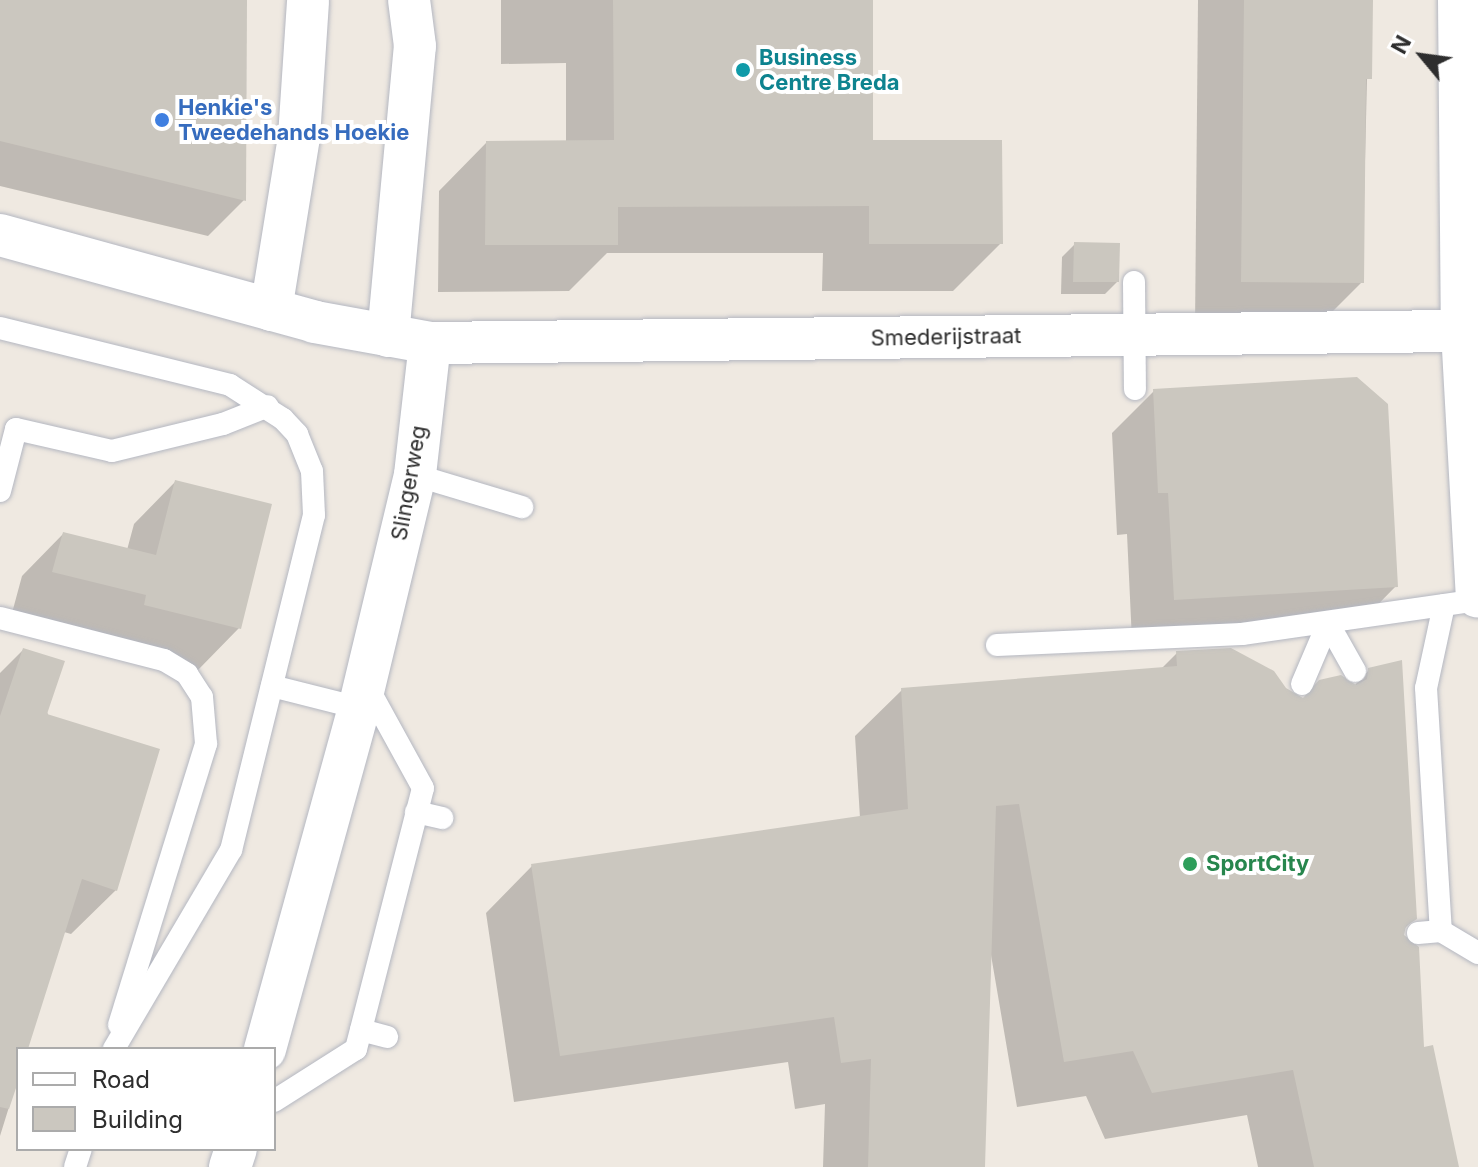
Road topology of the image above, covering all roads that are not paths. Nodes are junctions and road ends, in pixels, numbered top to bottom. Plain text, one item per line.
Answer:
1 (409, 0) edge
2 (1460, 0) edge
3 (308, 2) dead end
4 (0, 235) edge
5 (1134, 282) dead end
6 (271, 310) junction
7 (0, 328) edge
8 (1463, 331) junction
9 (1134, 335) junction
10 (388, 336) junction
11 (430, 343) junction
12 (1135, 389) dead end
13 (268, 406) junction
14 (415, 475) junction
15 (0, 491) edge
16 (522, 507) dead end
17 (1467, 601) edge
18 (0, 618) edge
19 (1328, 623) junction
20 (997, 645) dead end
21 (1355, 671) dead end
22 (1302, 684) dead end
23 (272, 686) junction
24 (362, 696) junction
25 (416, 812) junction
26 (442, 818) dead end
27 (1441, 931) junction
28 (1418, 933) dead end
29 (1478, 953) edge
30 (361, 1030) junction
31 (387, 1037) dead end
32 (114, 1047) edge
33 (114, 1047) edge
34 (266, 1047) edge
35 (276, 1100) edge

1 - 10 street
2 - 8 main road
3 - 6 street
4 - 6 street
5 - 9 lane
6 - 10 street
7 - 13 lane
8 - 9 street, Smederijstraat
8 - 17 main road
9 - 11 street, Smederijstraat
9 - 12 lane
10 - 11 street
11 - 14 street, Slingerweg
13 - 15 lane
13 - 23 lane
14 - 16 lane
14 - 24 street, Slingerweg
17 - 19 lane
17 - 27 lane
18 - 33 lane
19 - 20 lane
19 - 21 lane
19 - 22 lane
23 - 24 lane
23 - 32 lane
24 - 25 lane
24 - 34 street, Slingerweg
25 - 26 lane
25 - 30 lane
27 - 28 lane
27 - 29 lane
30 - 31 lane
30 - 35 lane

